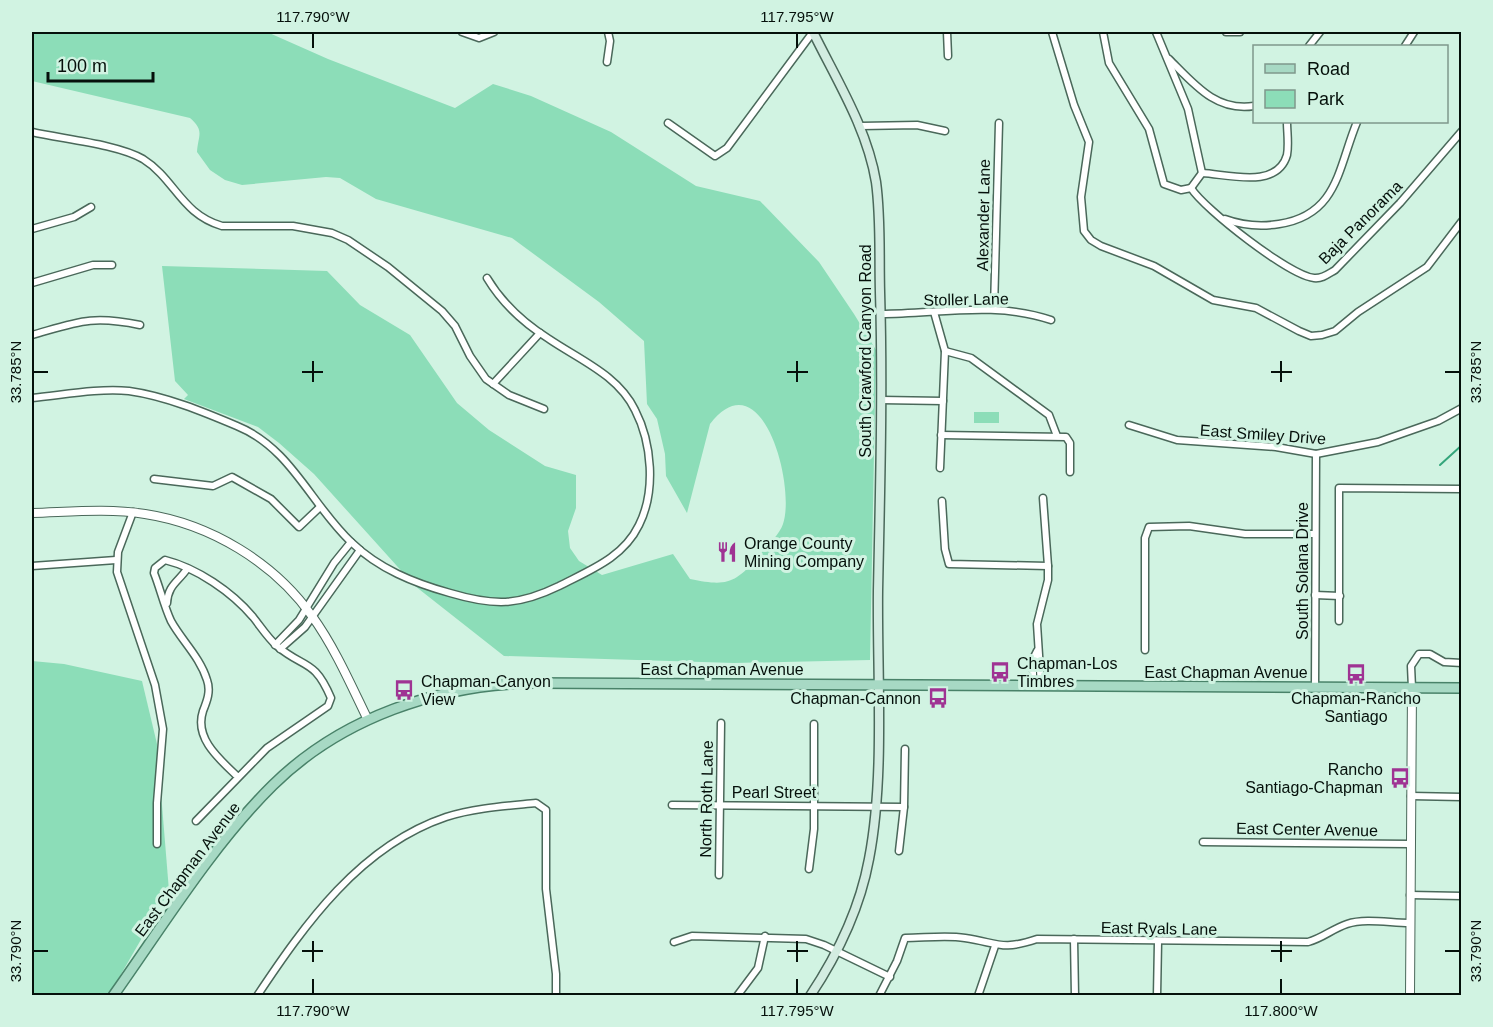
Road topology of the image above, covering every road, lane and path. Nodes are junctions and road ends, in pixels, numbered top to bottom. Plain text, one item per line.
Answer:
1 (462, 32) edge
2 (494, 32) edge
3 (608, 32) edge
4 (813, 32) edge
5 (947, 32) edge
6 (1052, 32) edge
7 (1103, 32) edge
8 (1156, 32) edge
9 (1226, 32) edge
10 (1240, 32) edge
11 (1320, 32) edge
12 (1414, 32) edge
13 (1310, 45) edge
14 (1406, 45) edge
15 (948, 56) dead end
16 (1169, 59) junction
17 (607, 62) dead end
18 (1253, 106) edge
19 (668, 123) dead end
20 (999, 123) dead end
21 (1287, 123) edge
22 (1357, 123) edge
23 (861, 126) junction
24 (945, 131) dead end
25 (1461, 131) edge
26 (32, 132) edge
27 (1202, 173) junction
28 (1191, 188) junction
29 (91, 207) dead end
30 (1221, 218) junction
31 (1461, 220) edge
32 (32, 229) edge
33 (112, 265) dead end
34 (487, 278) dead end
35 (32, 283) edge
36 (994, 309) junction
37 (934, 312) junction
38 (881, 314) junction
39 (1051, 320) dead end
40 (140, 325) dead end
41 (540, 333) junction
42 (32, 336) edge
43 (945, 351) junction
44 (493, 384) junction
45 (32, 398) edge
46 (881, 400) junction
47 (943, 401) junction
48 (544, 408) dead end
49 (1461, 408) edge
50 (1129, 425) dead end
51 (942, 435) junction
52 (1057, 436) junction
53 (1316, 454) junction
54 (940, 468) dead end
55 (1070, 472) dead end
56 (154, 479) dead end
57 (1461, 489) edge
58 (1043, 498) dead end
59 (942, 501) dead end
60 (320, 507) junction
61 (133, 512) junction
62 (32, 513) edge
63 (1315, 534) junction
64 (351, 542) junction
65 (360, 550) junction
66 (116, 560) junction
67 (32, 566) edge
68 (1048, 566) junction
69 (188, 569) junction
70 (1315, 595) junction
71 (1340, 596) junction
72 (166, 606) junction
73 (306, 608) junction
74 (313, 616) junction
75 (1339, 621) dead end
76 (278, 647) junction
77 (1145, 650) dead end
78 (1461, 663) edge
79 (878, 685) junction
80 (1037, 686) junction
81 (1315, 687) junction
82 (1412, 688) junction
83 (1461, 688) edge
84 (368, 720) junction
85 (720, 723) dead end
86 (814, 724) dead end
87 (906, 749) dead end
88 (237, 776) junction
89 (1411, 796) junction
90 (1461, 797) edge
91 (672, 805) dead end
92 (720, 806) junction
93 (814, 806) junction
94 (875, 807) junction
95 (904, 807) junction
96 (196, 821) dead end
97 (1203, 842) dead end
98 (157, 843) dead end
99 (1410, 844) junction
100 (899, 851) dead end
101 (809, 868) dead end
102 (719, 875) dead end
103 (1410, 895) junction
104 (1461, 896) edge
105 (1409, 923) junction
106 (765, 936) junction
107 (1074, 939) junction
108 (674, 942) dead end
109 (1158, 942) junction
110 (994, 946) junction
111 (837, 951) junction
112 (890, 977) junction
113 (113, 996) edge
114 (257, 996) edge
115 (556, 996) edge
116 (736, 996) edge
117 (810, 996) edge
118 (879, 996) edge
119 (978, 996) edge
120 (1075, 996) edge
121 (1157, 996) edge
122 (1410, 996) edge

1 - 2 street
3 - 17 street
4 - 19 street
4 - 23 main road, South Crawford Canyon Road
5 - 15 street
6 - 31 street
7 - 28 street
8 - 16 street
9 - 10 street
11 - 13 street
12 - 14 street
16 - 18 street
16 - 27 street
20 - 36 street, Alexander Lane
21 - 27 street
22 - 30 street
23 - 24 street
23 - 38 main road, South Crawford Canyon Road
25 - 30 street, Baja Panorama
26 - 44 street
27 - 28 street
28 - 30 street, Baja Panorama
29 - 32 street
33 - 35 street
34 - 41 street
36 - 37 street, Stoller Lane
36 - 39 street, Stoller Lane
37 - 38 street, Stoller Lane
37 - 43 street
38 - 46 main road, South Crawford Canyon Road
40 - 42 street
41 - 44 street
41 - 65 street
43 - 47 street
43 - 52 street
44 - 48 street
45 - 60 street
46 - 47 street
46 - 79 main road, South Crawford Canyon Road
47 - 51 street
49 - 53 street, East Smiley Drive
50 - 53 street, East Smiley Drive
51 - 52 street
51 - 54 street
52 - 55 street
53 - 63 street, South Solana Drive
56 - 60 street
57 - 71 street
58 - 68 street
59 - 68 street
60 - 64 street
61 - 62 street
61 - 66 street
61 - 73 street
63 - 70 street, South Solana Drive
63 - 77 street
64 - 65 street
64 - 73 street
65 - 74 street
66 - 67 street
66 - 98 street
68 - 80 street
69 - 72 street
69 - 72 street
69 - 76 street
70 - 71 street
70 - 81 street, South Solana Drive
71 - 75 street
72 - 88 street
73 - 74 street
73 - 76 street
74 - 76 street
74 - 84 street
76 - 88 street
78 - 82 street
79 - 80 main road, East Chapman Avenue
79 - 84 main road, East Chapman Avenue
79 - 94 main road, South Crawford Canyon Road
80 - 81 main road, East Chapman Avenue
81 - 82 main road, East Chapman Avenue
82 - 83 main road, East Chapman Avenue
82 - 89 street
84 - 113 main road, East Chapman Avenue
85 - 92 street, North Roth Lane
86 - 93 street
87 - 95 street
88 - 96 street
89 - 90 street
89 - 99 street
91 - 92 street, Pearl Street
92 - 93 street, Pearl Street
92 - 102 street, North Roth Lane
93 - 94 street, Pearl Street
93 - 101 street
94 - 95 street, Pearl Street
94 - 111 main road, South Crawford Canyon Road
95 - 100 street
97 - 99 street, East Center Avenue
99 - 103 street
103 - 104 street
103 - 105 street
105 - 109 street, East Ryals Lane
105 - 122 street
106 - 108 street
106 - 111 street
106 - 116 street
107 - 109 street, East Ryals Lane
107 - 110 street, East Ryals Lane
107 - 120 street
109 - 121 street
110 - 112 street, East Ryals Lane
110 - 119 street
111 - 112 street
111 - 117 main road, South Crawford Canyon Road
112 - 118 street
114 - 115 street

